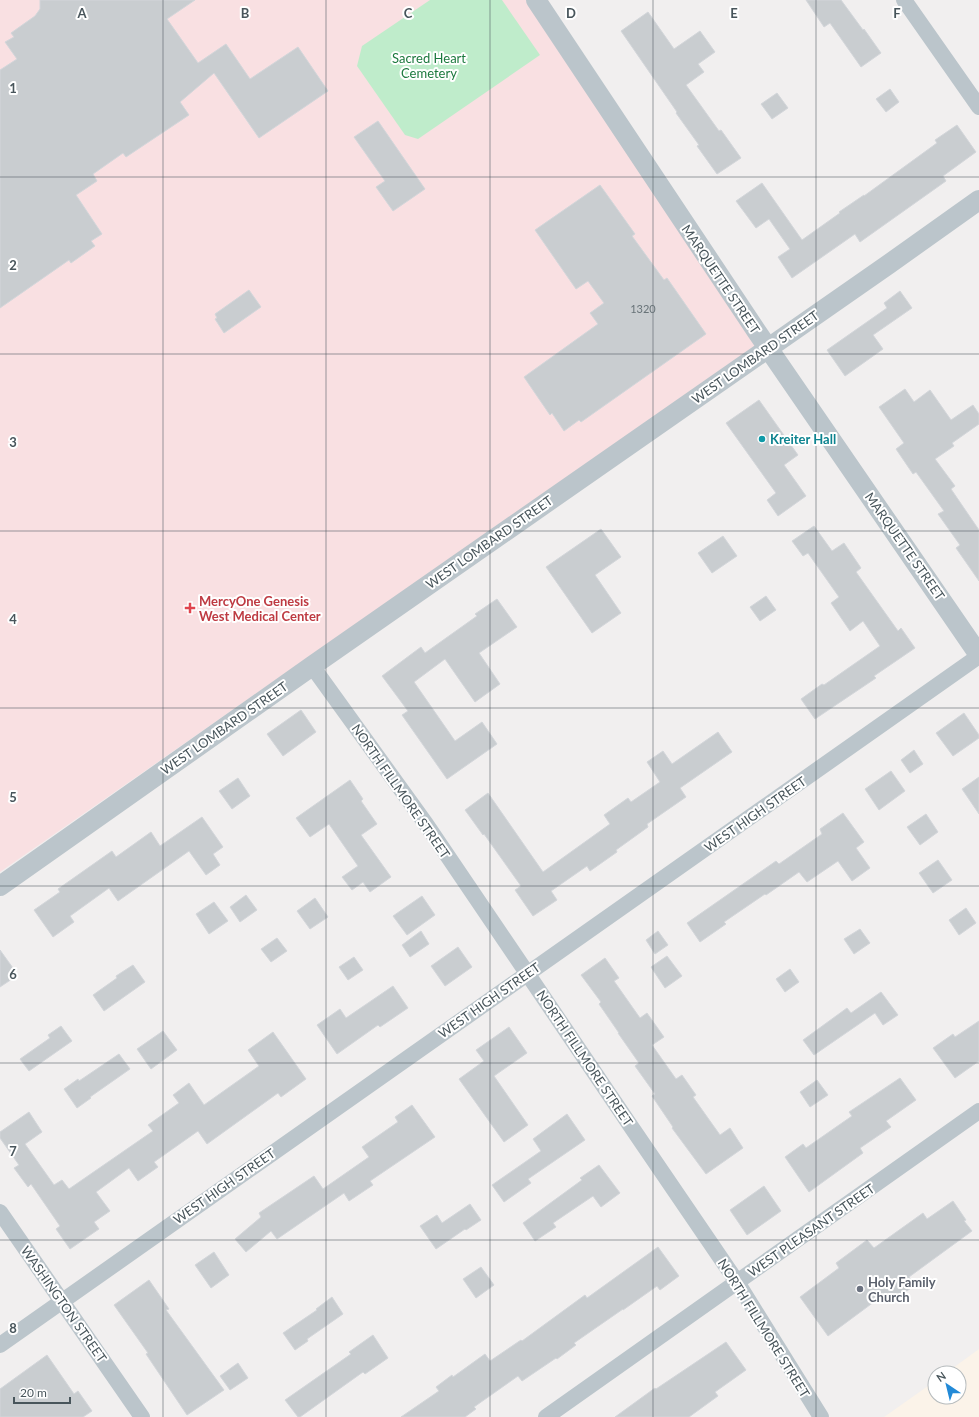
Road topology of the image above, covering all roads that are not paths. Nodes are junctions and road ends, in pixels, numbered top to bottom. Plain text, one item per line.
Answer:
1 (536, 0) edge
2 (904, 0) edge
3 (979, 107) edge
4 (979, 200) edge
5 (768, 347) junction
6 (979, 655) edge
7 (312, 666) junction
8 (0, 886) edge
9 (527, 973) junction
10 (979, 1111) edge
11 (0, 1212) edge
12 (737, 1282) junction
13 (61, 1300) junction
14 (0, 1345) edge
15 (142, 1417) edge
16 (546, 1417) edge
17 (821, 1417) edge

1 - 5 street, MARQUETTE STREET
2 - 3 street
4 - 5 street, WEST LOMBARD STREET
5 - 6 street, MARQUETTE STREET
5 - 7 street, WEST LOMBARD STREET
6 - 9 street, WEST HIGH STREET
7 - 8 street, WEST LOMBARD STREET
7 - 9 street, NORTH FILLMORE STREET
9 - 12 street, NORTH FILLMORE STREET
9 - 13 street, WEST HIGH STREET
10 - 12 street, WEST PLEASANT STREET
11 - 13 street, WASHINGTON STREET
12 - 16 street, WEST PLEASANT STREET
12 - 17 street, NORTH FILLMORE STREET
13 - 14 street, WEST HIGH STREET
13 - 15 street, WASHINGTON STREET

